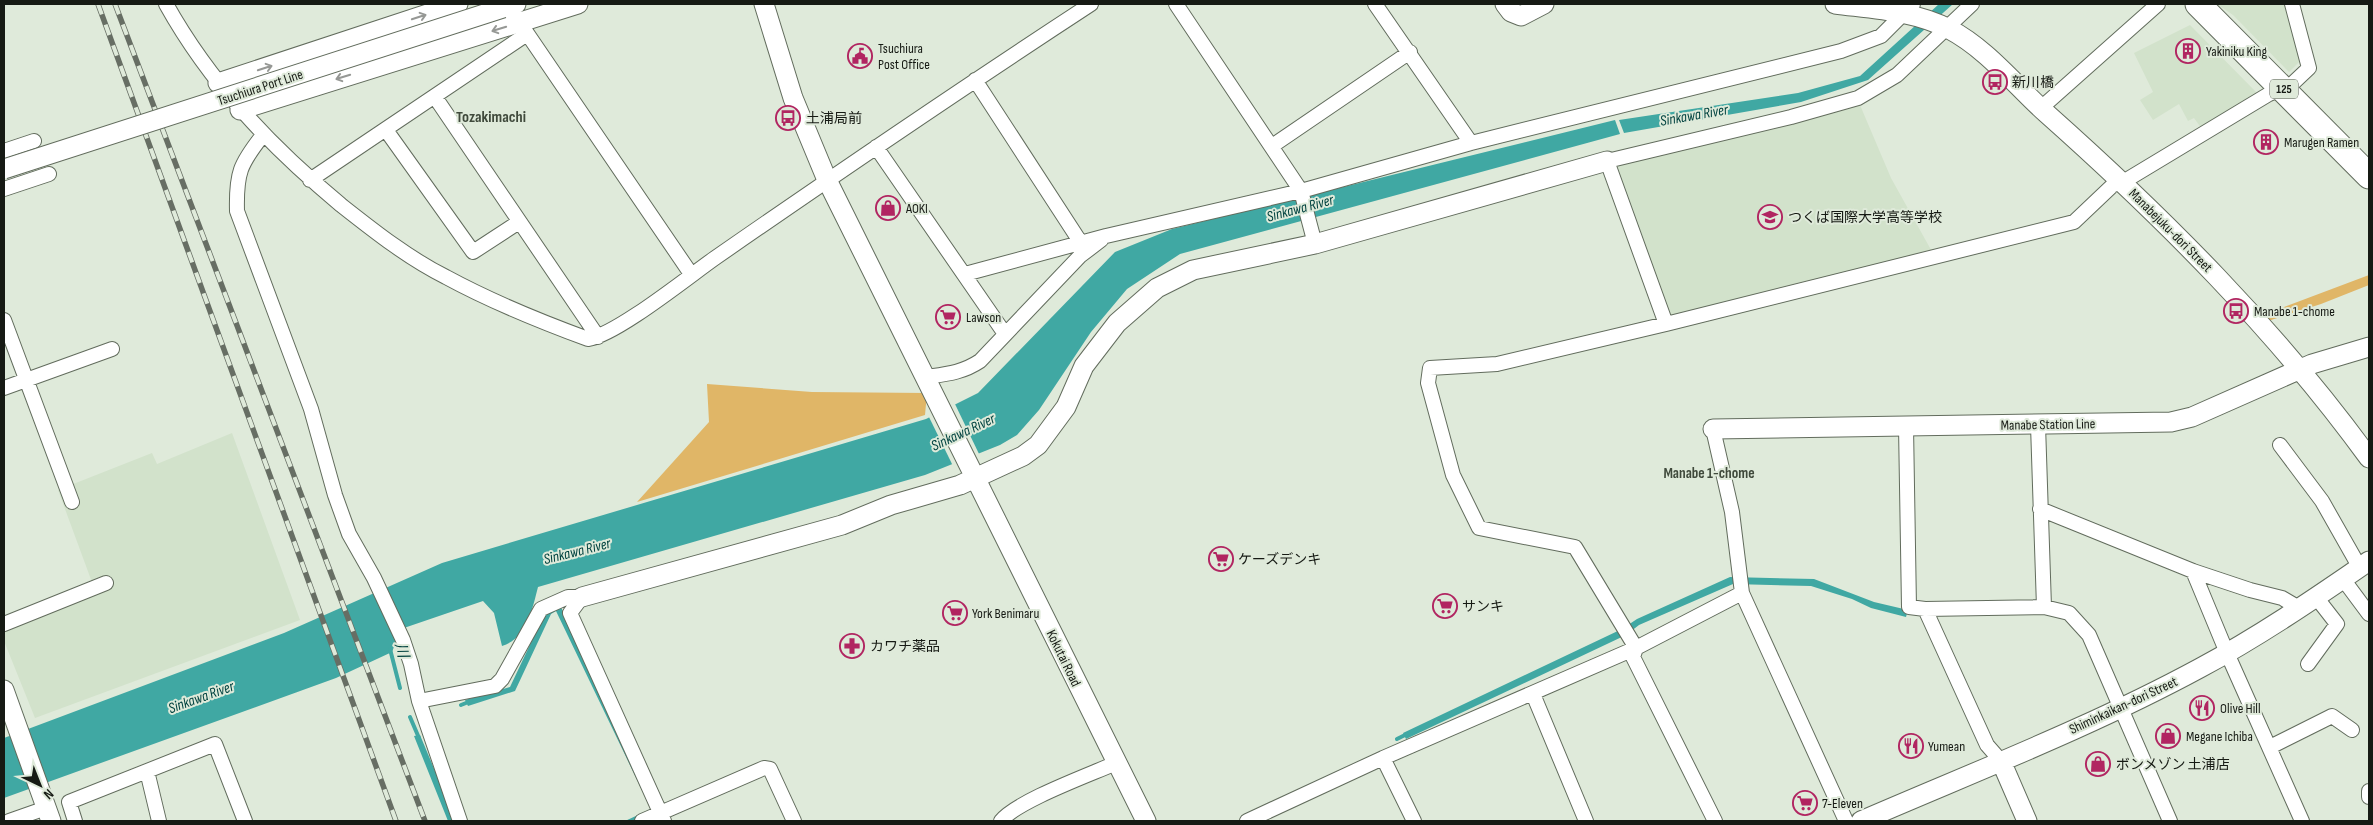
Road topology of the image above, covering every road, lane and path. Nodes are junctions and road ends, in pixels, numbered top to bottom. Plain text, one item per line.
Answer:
1 (166, 4) edge
2 (458, 4) edge
3 (578, 4) edge
4 (764, 4) edge
5 (1091, 4) edge
6 (1176, 4) edge
7 (1375, 4) edge
8 (1505, 4) edge
9 (1544, 4) edge
10 (1835, 4) edge
11 (1972, 4) edge
12 (2158, 4) edge
13 (2198, 4) edge
14 (2292, 4) edge
15 (509, 6) edge
16 (1909, 11) edge
17 (1942, 26) junction
18 (524, 28) junction
19 (1410, 52) junction
20 (975, 80) junction
21 (218, 84) junction
22 (2282, 88) junction
23 (435, 97) junction
24 (2041, 108) junction
25 (240, 110) junction
26 (386, 130) junction
27 (263, 135) junction
28 (34, 141) dead end
29 (1471, 143) junction
30 (1272, 146) junction
31 (876, 147) junction
32 (4, 151) edge
33 (1607, 161) junction
34 (4, 170) edge
35 (49, 174) dead end
36 (2369, 176) edge
37 (310, 180) junction
38 (827, 180) junction
39 (2123, 182) junction
40 (4, 189) edge
41 (1301, 191) junction
42 (519, 222) junction
43 (1313, 235) junction
44 (1106, 236) junction
45 (1081, 242) junction
46 (691, 274) junction
47 (965, 274) junction
48 (4, 320) edge
49 (1666, 324) junction
50 (1005, 334) junction
51 (598, 337) junction
52 (2369, 347) edge
53 (112, 348) dead end
54 (2300, 370) junction
55 (925, 377) junction
56 (26, 379) junction
57 (4, 388) edge
58 (2038, 425) junction
59 (1906, 426) junction
60 (1713, 429) joint
61 (2280, 445) dead end
62 (2369, 458) edge
63 (972, 474) junction
64 (72, 502) dead end
65 (2040, 509) junction
66 (2364, 564) edge
67 (2193, 571) junction
68 (2343, 578) junction
69 (106, 583) dead end
70 (1742, 593) junction
71 (582, 597) junction
72 (2316, 597) junction
73 (2044, 607) junction
74 (2299, 608) junction
75 (1925, 609) junction
76 (2369, 614) edge
77 (4, 624) edge
78 (1636, 648) junction
79 (2227, 653) junction
80 (2308, 664) dead end
81 (4, 690) edge
82 (1532, 694) junction
83 (418, 701) junction
84 (2120, 708) junction
85 (2352, 730) dead end
86 (2270, 747) junction
87 (1383, 758) junction
88 (2001, 761) junction
89 (1116, 763) junction
90 (147, 771) junction
91 (2369, 791) edge
92 (2369, 797) edge
93 (47, 809) edge
94 (662, 817) edge
95 (9, 821) edge
96 (75, 821) edge
97 (159, 821) edge
98 (245, 821) edge
99 (460, 821) edge
100 (642, 821) edge
101 (794, 821) edge
102 (1001, 821) edge
103 (1146, 821) edge
104 (1247, 821) edge
105 (1414, 821) edge
106 (1586, 821) edge
107 (1715, 821) edge
108 (1846, 821) edge
109 (1861, 821) edge
110 (2028, 821) edge
111 (2170, 821) edge
112 (2302, 821) edge

1 - 21 street
21 -> 2 street
3 - 18 street
4 - 38 street, Kokutai Road
5 - 20 street
6 - 30 street
7 - 19 street
8 - 9 street
10 - 16 street, Manabejuku-dori Street
11 - 17 street
12 - 24 street
13 - 22 highway, 125
14 - 22 street
15 - 34 street, Tsuchiura Port Line, bridge
16 - 17 street, Manabejuku-dori Street
16 - 29 street
17 - 24 street, Manabejuku-dori Street
17 - 33 street
18 - 23 street
18 -> 25 street
18 - 46 street
19 - 29 street
19 - 30 street
20 - 31 street
20 - 45 street
21 - 25 street
22 - 36 highway, 125
22 - 39 street
23 - 26 street
23 - 42 street
24 - 39 street, Manabejuku-dori Street
25 - 27 street
26 - 37 street
26 - 42 street
27 - 37 street
27 - 83 street
28 - 32 street
29 - 41 street
30 - 41 street
31 - 38 street
31 - 47 street
33 - 43 street
33 - 49 street
35 - 40 street
37 - 51 street
38 - 46 street
38 - 55 street, Kokutai Road
39 - 49 street
39 - 54 street, Manabejuku-dori Street
41 - 43 street
41 - 44 street
42 - 51 street
43 - 63 street
44 - 45 street
44 - 50 street
45 - 47 street
46 - 51 street
47 - 50 street
48 - 56 street
49 - 78 street
50 - 55 street
52 - 54 street, Manabe Station Line
53 - 56 street
54 - 58 street, Manabe Station Line
54 - 62 street, Manabejuku-dori Street
55 - 63 street, Kokutai Road
56 - 57 street
56 - 64 street
58 - 59 street, Manabe Station Line
58 - 65 street
59 - 60 street, Manabe Station Line
59 - 75 street
60 - 70 street
61 - 66 street
63 - 71 street
63 - 89 street, Kokutai Road
65 - 67 street
65 - 73 street
66 - 68 street, Shiminkaikan-dori Street
67 - 74 street
67 - 79 street
68 - 72 street, Shiminkaikan-dori Street
68 - 76 street
69 - 77 street
70 - 78 street
70 - 108 street
71 - 83 street
71 - 94 street
72 - 74 street, Shiminkaikan-dori Street
72 - 80 street
73 - 75 street
73 - 84 street
74 - 79 street, Shiminkaikan-dori Street
75 - 88 street
78 - 82 street
78 - 107 street
79 - 84 street, Shiminkaikan-dori Street
79 - 86 street
81 - 93 street
82 - 87 street
82 - 106 street
83 - 99 street
84 - 88 street, Shiminkaikan-dori Street
84 - 111 street
85 - 86 street
86 - 112 street
87 - 104 street
87 - 105 street
88 - 109 street, Shiminkaikan-dori Street
88 - 110 street
89 - 102 street
89 - 103 street, Kokutai Road
90 - 96 street
90 - 97 street
90 - 98 street
91 - 92 street
93 - 95 street
94 - 100 street
94 - 101 street

